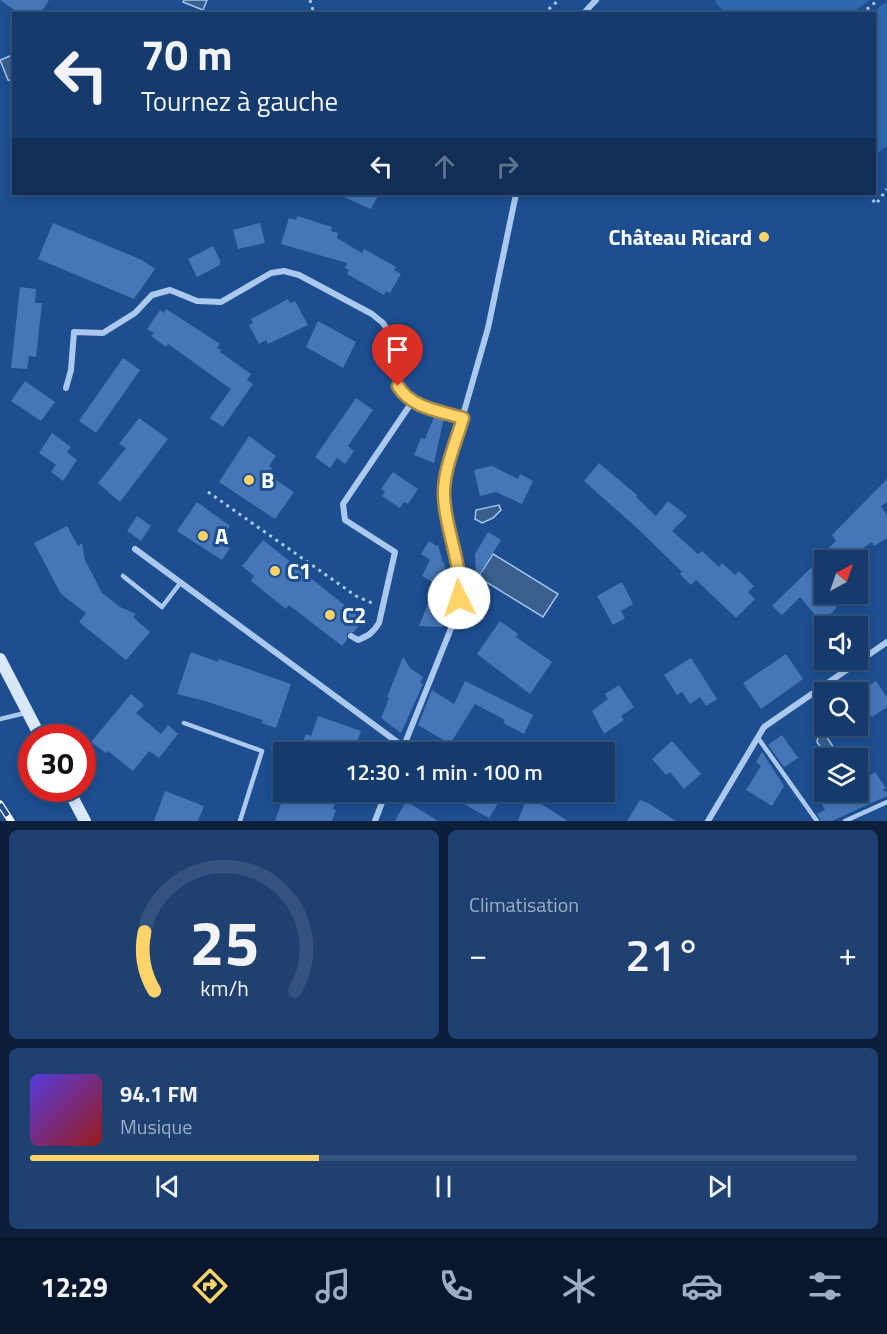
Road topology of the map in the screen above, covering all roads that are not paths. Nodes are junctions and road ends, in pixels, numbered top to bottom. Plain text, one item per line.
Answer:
1 (597, 0) edge
2 (586, 12) edge
3 (516, 195) edge
4 (66, 388) dead end
5 (412, 402) junction
6 (463, 418) junction
7 (135, 549) dead end
8 (123, 576) dead end
9 (181, 582) junction
10 (351, 636) dead end
11 (887, 642) edge
12 (0, 659) edge
13 (28, 712) junction
14 (0, 719) edge
15 (184, 723) dead end
16 (34, 724) edge
17 (758, 738) junction
18 (392, 742) edge
19 (406, 742) edge
20 (75, 802) edge
21 (382, 802) edge
22 (887, 802) edge
23 (85, 821) edge
24 (240, 821) edge
25 (375, 821) edge
26 (708, 821) edge
27 (817, 821) edge
28 (845, 821) edge

1 - 2 street
3 - 6 street
4 - 5 street
5 - 6 street
5 - 10 street
6 - 19 street
7 - 9 street
8 - 9 lane
9 - 18 street
11 - 17 street
12 - 13 main road
13 - 14 lane
13 - 16 main road
15 - 24 lane
17 - 26 street
17 - 27 lane
20 - 23 main road
21 - 25 street
22 - 28 lane

